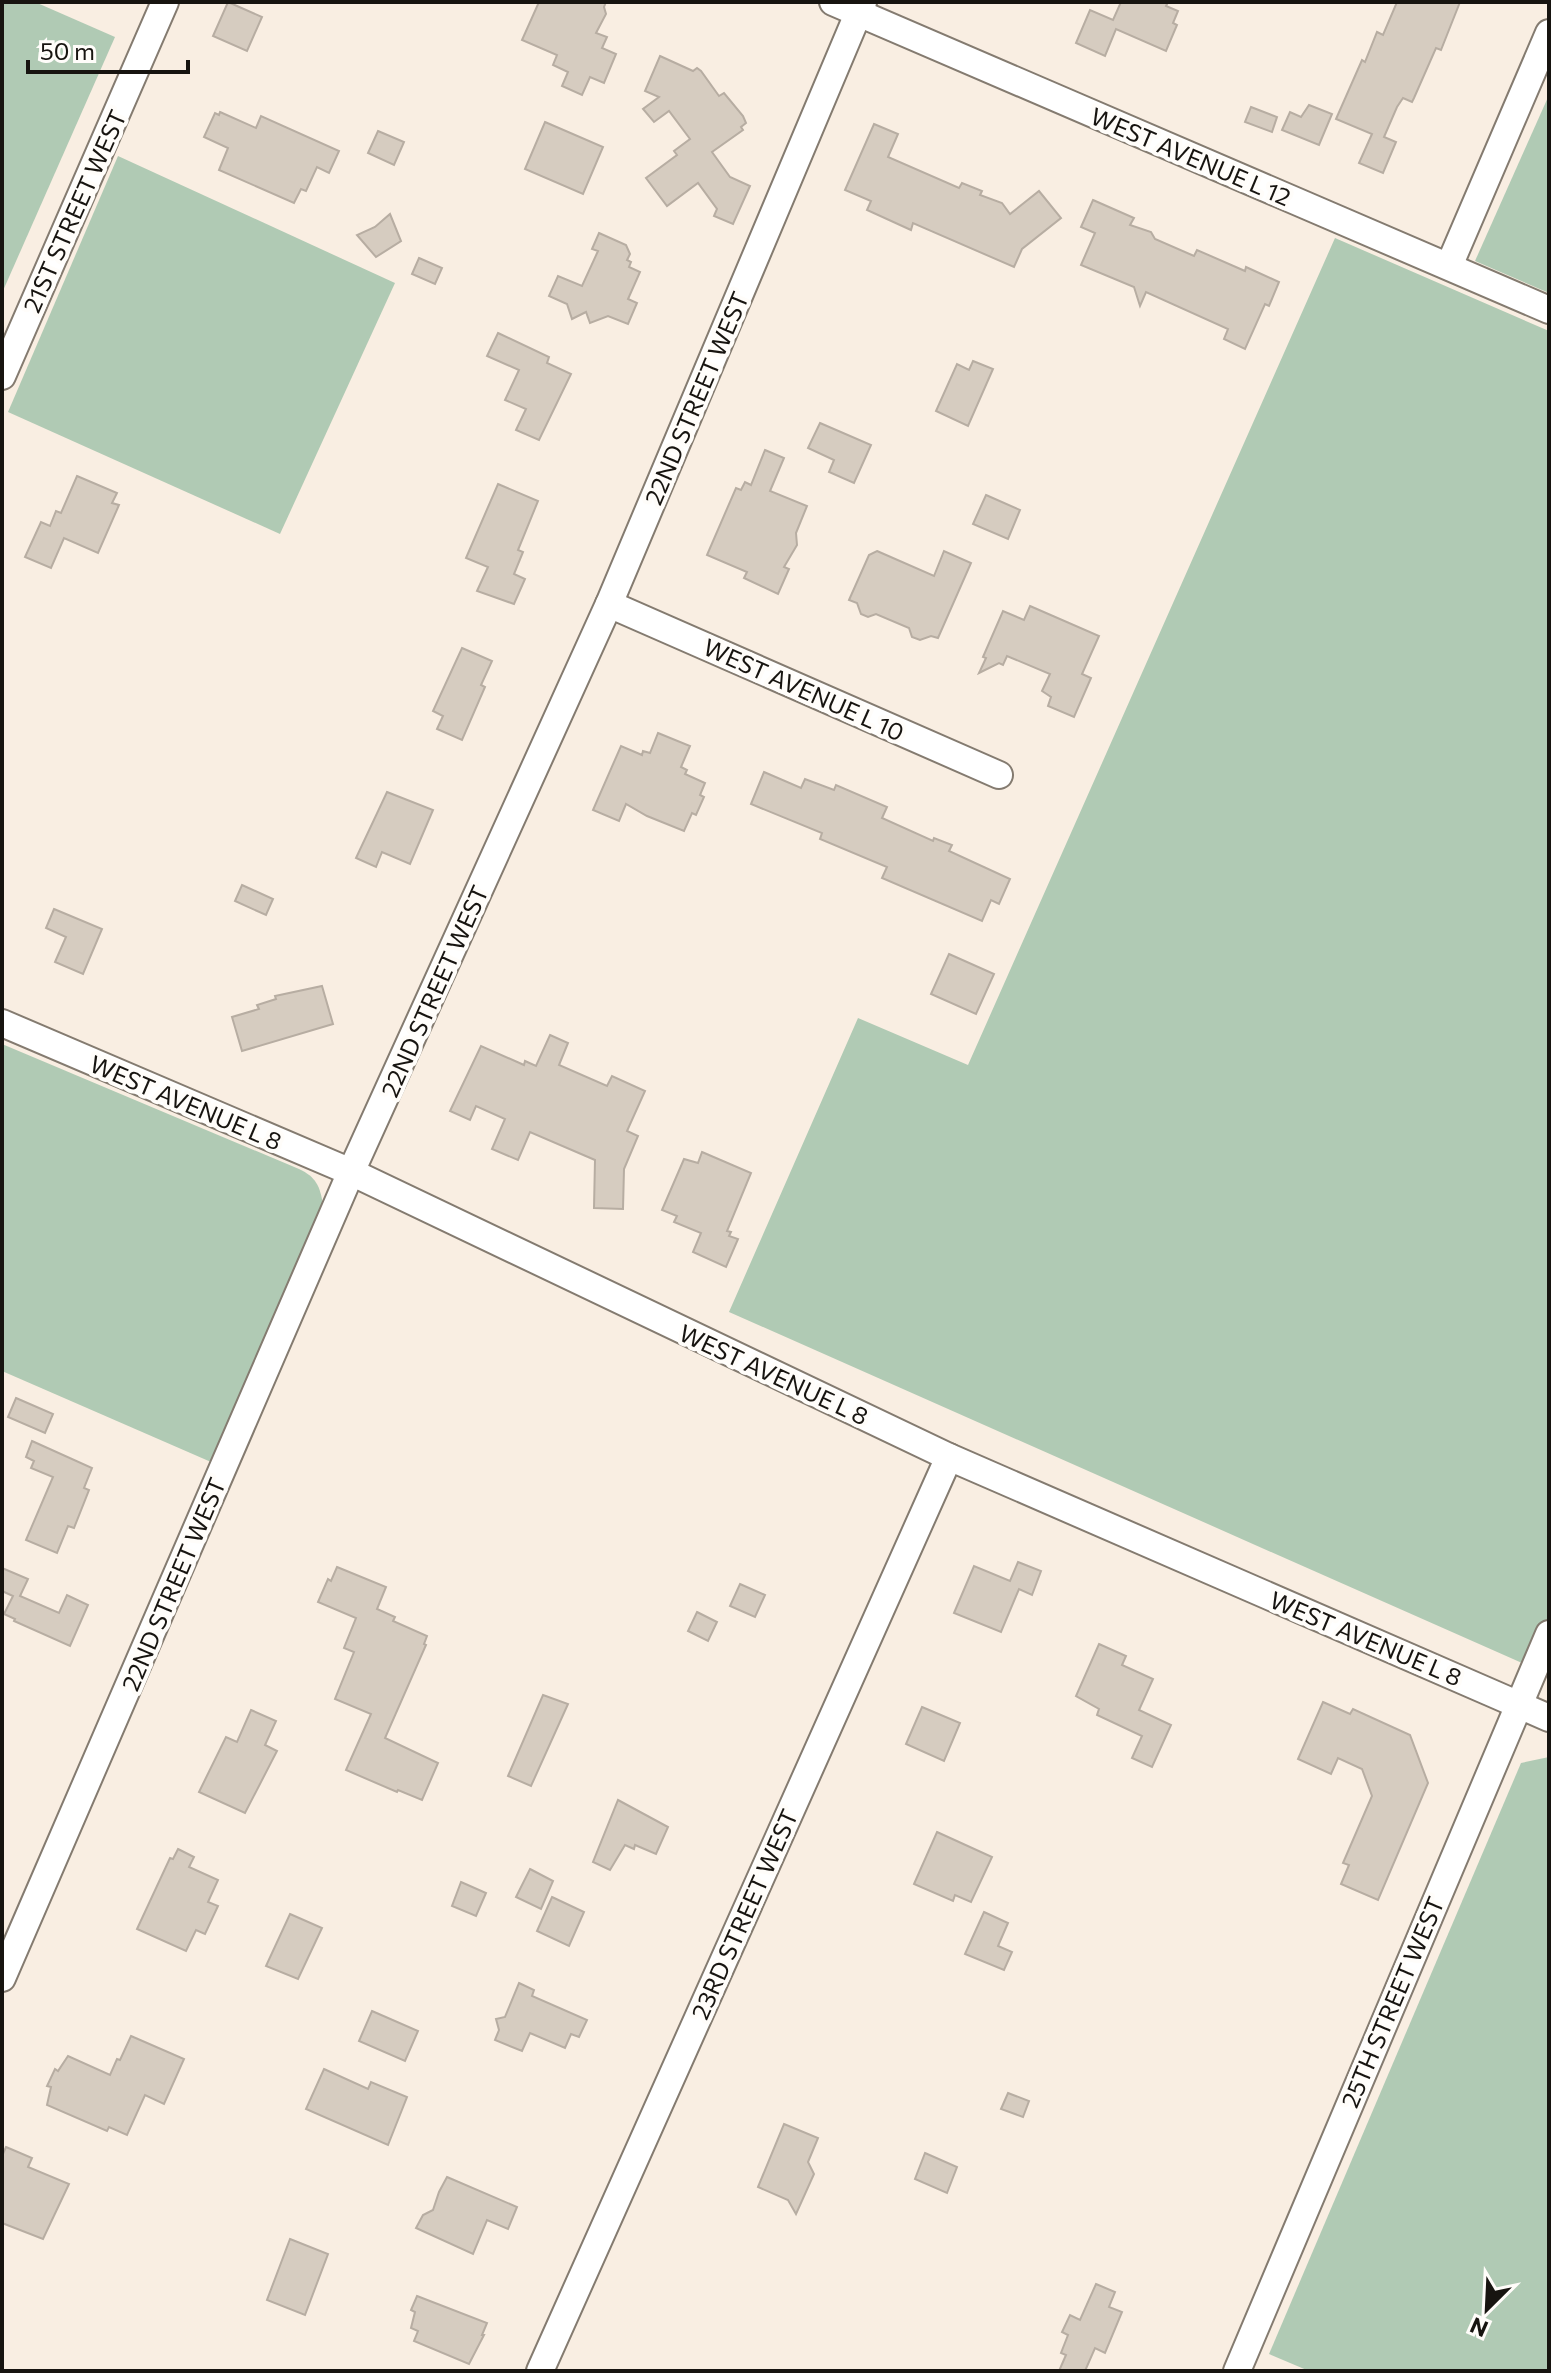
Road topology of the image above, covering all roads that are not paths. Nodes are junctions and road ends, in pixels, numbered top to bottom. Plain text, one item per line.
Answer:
1 (165, 2) edge
2 (833, 2) edge
3 (861, 8) edge
4 (1549, 33) edge
5 (1449, 266) junction
6 (1549, 310) edge
7 (2, 376) edge
8 (609, 604) junction
9 (999, 775) dead end
10 (2, 1023) edge
11 (351, 1172) junction
12 (949, 1457) junction
13 (1549, 1634) edge
14 (1518, 1704) junction
15 (1549, 1718) edge
16 (2, 1978) edge
17 (540, 2371) edge
18 (1237, 2371) edge

1 - 7 street, 21ST STREET WEST
2 - 3 street, WEST AVENUE L 12
3 - 5 street, WEST AVENUE L 12
3 - 8 street, 22ND STREET WEST
4 - 5 street
5 - 6 street, WEST AVENUE L 12
8 - 9 street, WEST AVENUE L 10
8 - 11 street, 22ND STREET WEST
10 - 11 street, WEST AVENUE L 8
11 - 12 street, WEST AVENUE L 8
11 - 16 street, 22ND STREET WEST
12 - 14 street, WEST AVENUE L 8
12 - 17 street, 23RD STREET WEST
13 - 14 street, 25TH STREET WEST
14 - 15 street, WEST AVENUE L 8
14 - 18 street, 25TH STREET WEST

